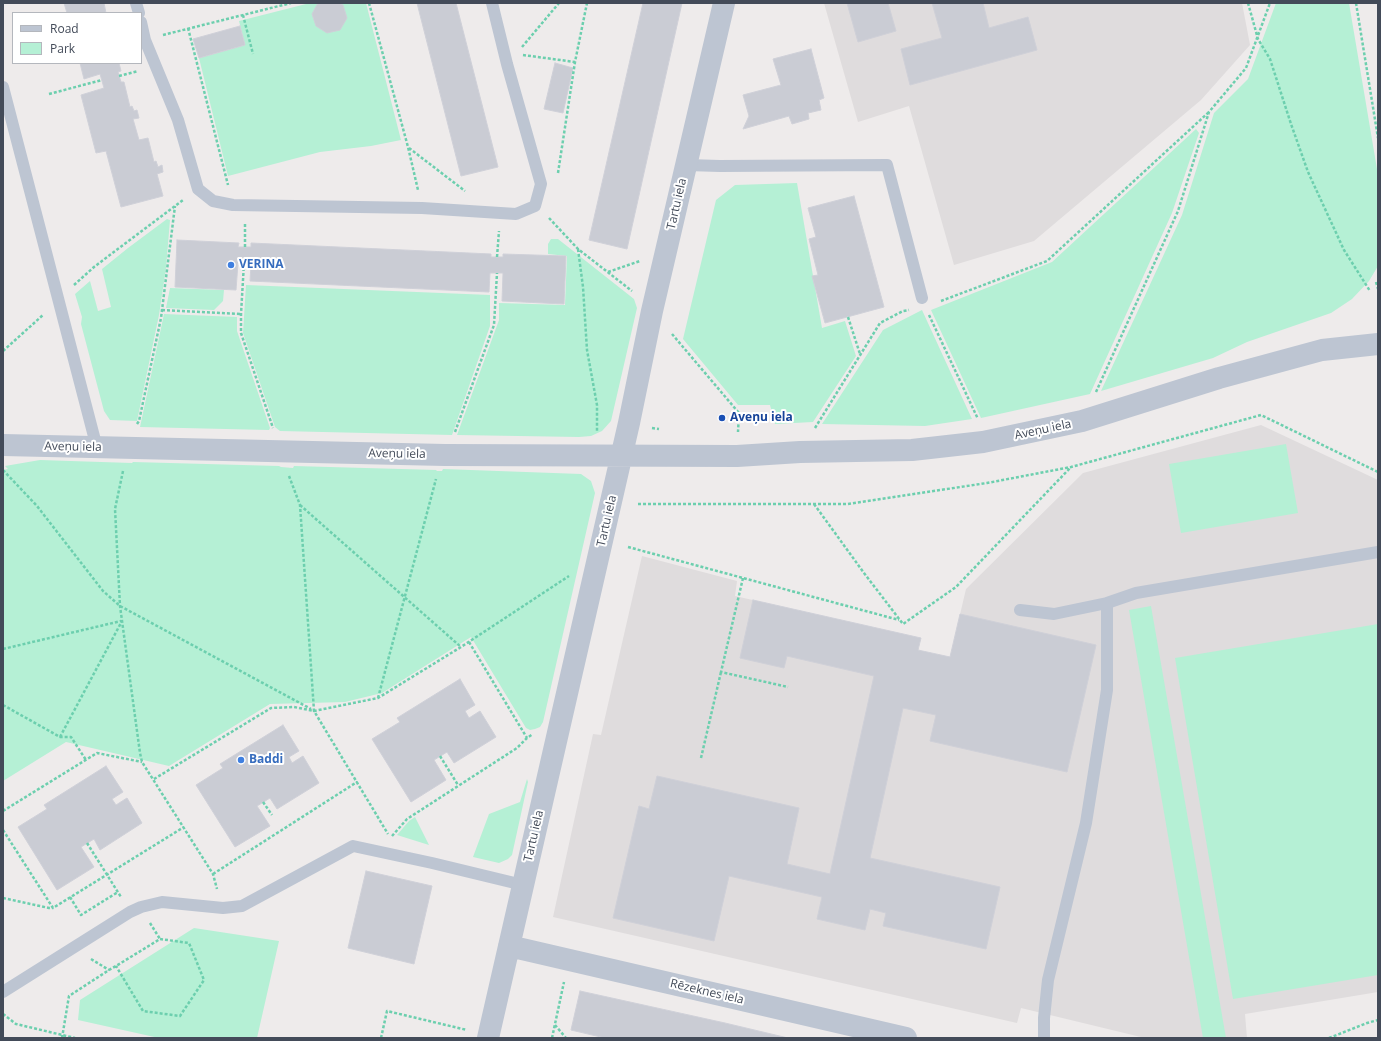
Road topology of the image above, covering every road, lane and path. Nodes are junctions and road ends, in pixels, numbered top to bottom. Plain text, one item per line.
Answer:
1 (291, 3) edge
2 (369, 3) edge
3 (492, 3) edge
4 (559, 3) edge
5 (587, 3) edge
6 (724, 3) edge
7 (1248, 3) edge
8 (1270, 3) edge
9 (1356, 3) edge
10 (243, 15) junction
11 (142, 26) edge
12 (188, 28) junction
13 (1258, 39) junction
14 (145, 40) junction
15 (253, 54) dead end
16 (517, 54) junction
17 (574, 62) junction
18 (507, 64) junction
19 (102, 80) dead end
20 (3, 87) edge
21 (49, 94) dead end
22 (1209, 112) junction
23 (1378, 138) edge
24 (408, 147) junction
25 (687, 165) junction
26 (558, 177) dead end
27 (198, 189) junction
28 (233, 205) junction
29 (175, 206) junction
30 (535, 206) junction
31 (422, 208) junction
32 (496, 212) junction
33 (245, 247) dead end
34 (578, 249) junction
35 (497, 257) dead end
36 (244, 264) dead end
37 (496, 273) dead end
38 (1376, 282) dead end
39 (1378, 289) edge
40 (1370, 292) dead end
41 (638, 296) dead end
42 (59, 300) junction
43 (923, 303) junction
44 (162, 310) junction
45 (241, 314) junction
46 (848, 317) dead end
47 (671, 333) dead end
48 (1378, 344) edge
49 (3, 351) edge
50 (861, 355) junction
51 (139, 421) dead end
52 (1082, 422) junction
53 (981, 424) dead end
54 (273, 427) dead end
55 (455, 432) dead end
56 (597, 434) dead end
57 (3, 445) edge
58 (97, 448) junction
59 (800, 452) junction
60 (621, 456) junction
61 (738, 456) junction
62 (1071, 467) junction
63 (3, 470) edge
64 (124, 471) dead end
65 (1378, 472) edge
66 (288, 473) dead end
67 (437, 476) dead end
68 (638, 504) dead end
69 (814, 504) junction
70 (300, 505) junction
71 (628, 547) dead end
72 (1378, 552) edge
73 (598, 557) junction
74 (743, 578) junction
75 (404, 597) junction
76 (1107, 603) junction
77 (120, 606) junction
78 (1020, 610) dead end
79 (122, 620) junction
80 (900, 620) junction
81 (469, 642) junction
82 (461, 647) junction
83 (3, 649) edge
84 (721, 672) junction
85 (788, 687) dead end
86 (378, 698) junction
87 (3, 705) edge
88 (314, 711) junction
89 (561, 718) junction
90 (60, 737) junction
91 (527, 738) junction
92 (440, 756) dead end
93 (701, 758) dead end
94 (86, 760) junction
95 (142, 762) junction
96 (154, 779) junction
97 (357, 782) junction
98 (458, 785) junction
99 (264, 802) dead end
100 (3, 811) edge
101 (272, 815) dead end
102 (184, 827) junction
103 (3, 830) edge
104 (87, 843) dead end
105 (107, 874) junction
106 (213, 874) junction
107 (523, 885) junction
108 (118, 892) junction
109 (70, 897) junction
110 (3, 898) edge
111 (54, 908) junction
112 (223, 908) junction
113 (130, 912) junction
114 (509, 946) junction
115 (569, 960) junction
116 (116, 966) junction
117 (3, 992) edge
118 (3, 1014) edge
119 (1378, 1020) edge
120 (555, 1025) junction
121 (62, 1036) edge
122 (488, 1037) edge
123 (75, 1038) edge
124 (381, 1038) edge
125 (552, 1038) edge
126 (566, 1038) edge
127 (906, 1038) edge
128 (1044, 1038) edge
129 (1329, 1038) edge

1 - 10 path
2 - 24 path
3 - 18 lane
4 - 16 path
5 - 17 path
6 - 25 street, Tartu iela
7 - 13 path
8 - 13 path
9 - 23 path
10 - 12 path
10 - 15 path
11 - 14 lane
12 - 14 path
12 - 28 path
13 - 22 path
13 - 40 path
14 - 27 lane
16 - 17 path
16 - 18 path
17 - 26 path
18 - 30 lane
19 - 21 path
20 - 42 lane
22 - 43 path
22 - 52 path
24 - 31 path
24 - 32 path
25 - 43 lane
25 - 60 street, Tartu iela
27 - 28 lane
27 - 29 path
28 - 31 lane
28 - 33 path
29 - 42 path
29 - 44 path
30 - 32 lane
30 - 34 path
31 - 32 lane
32 - 35 path
34 - 41 path
34 - 56 path
36 - 45 path
37 - 55 path
38 - 39 path
42 - 49 path
42 - 58 lane
43 - 50 path
43 - 53 path
44 - 45 path
44 - 51 path
45 - 54 path
46 - 50 path
47 - 61 path
48 - 52 street, Aveņu iela
50 - 59 path
52 - 59 street, Aveņu iela
57 - 58 street, Aveņu iela
58 - 60 street, Aveņu iela
59 - 61 street, Aveņu iela
60 - 61 street, Aveņu iela
60 - 73 street, Tartu iela
62 - 65 path
62 - 69 path
62 - 80 path
63 - 77 path
64 - 77 path
66 - 70 path
67 - 75 path
68 - 69 path
69 - 80 path
70 - 75 path
70 - 88 path
71 - 74 path
72 - 76 lane
73 - 81 path
73 - 89 street, Tartu iela
74 - 80 path
74 - 84 path
75 - 82 path
75 - 86 path
76 - 78 lane
76 - 128 lane
77 - 79 path
77 - 88 path
79 - 83 path
79 - 90 path
79 - 95 path
81 - 82 path
81 - 91 path
82 - 86 path
84 - 85 path
84 - 93 path
86 - 88 path
87 - 90 path
88 - 96 path
88 - 97 path
89 - 91 path
89 - 107 street, Tartu iela
90 - 94 path
91 - 98 path
92 - 98 path
94 - 95 path
94 - 100 path
95 - 96 path
96 - 102 path
97 - 98 path
97 - 106 path
99 - 101 path
102 - 105 path
102 - 106 path
103 - 111 path
104 - 105 path
105 - 108 path
105 - 109 path
106 - 112 path
107 - 112 lane
107 - 114 street, Tartu iela
108 - 109 path
108 - 113 path
109 - 111 path
110 - 111 path
112 - 113 lane
113 - 117 lane
114 - 115 street, Rēzeknes iela
114 - 122 street, Tartu iela
115 - 120 path
115 - 127 street, Rēzeknes iela
116 - 116 path
116 - 121 path
118 - 121 path
119 - 129 path
120 - 125 path
120 - 126 path
121 - 123 path
122 - 124 path

